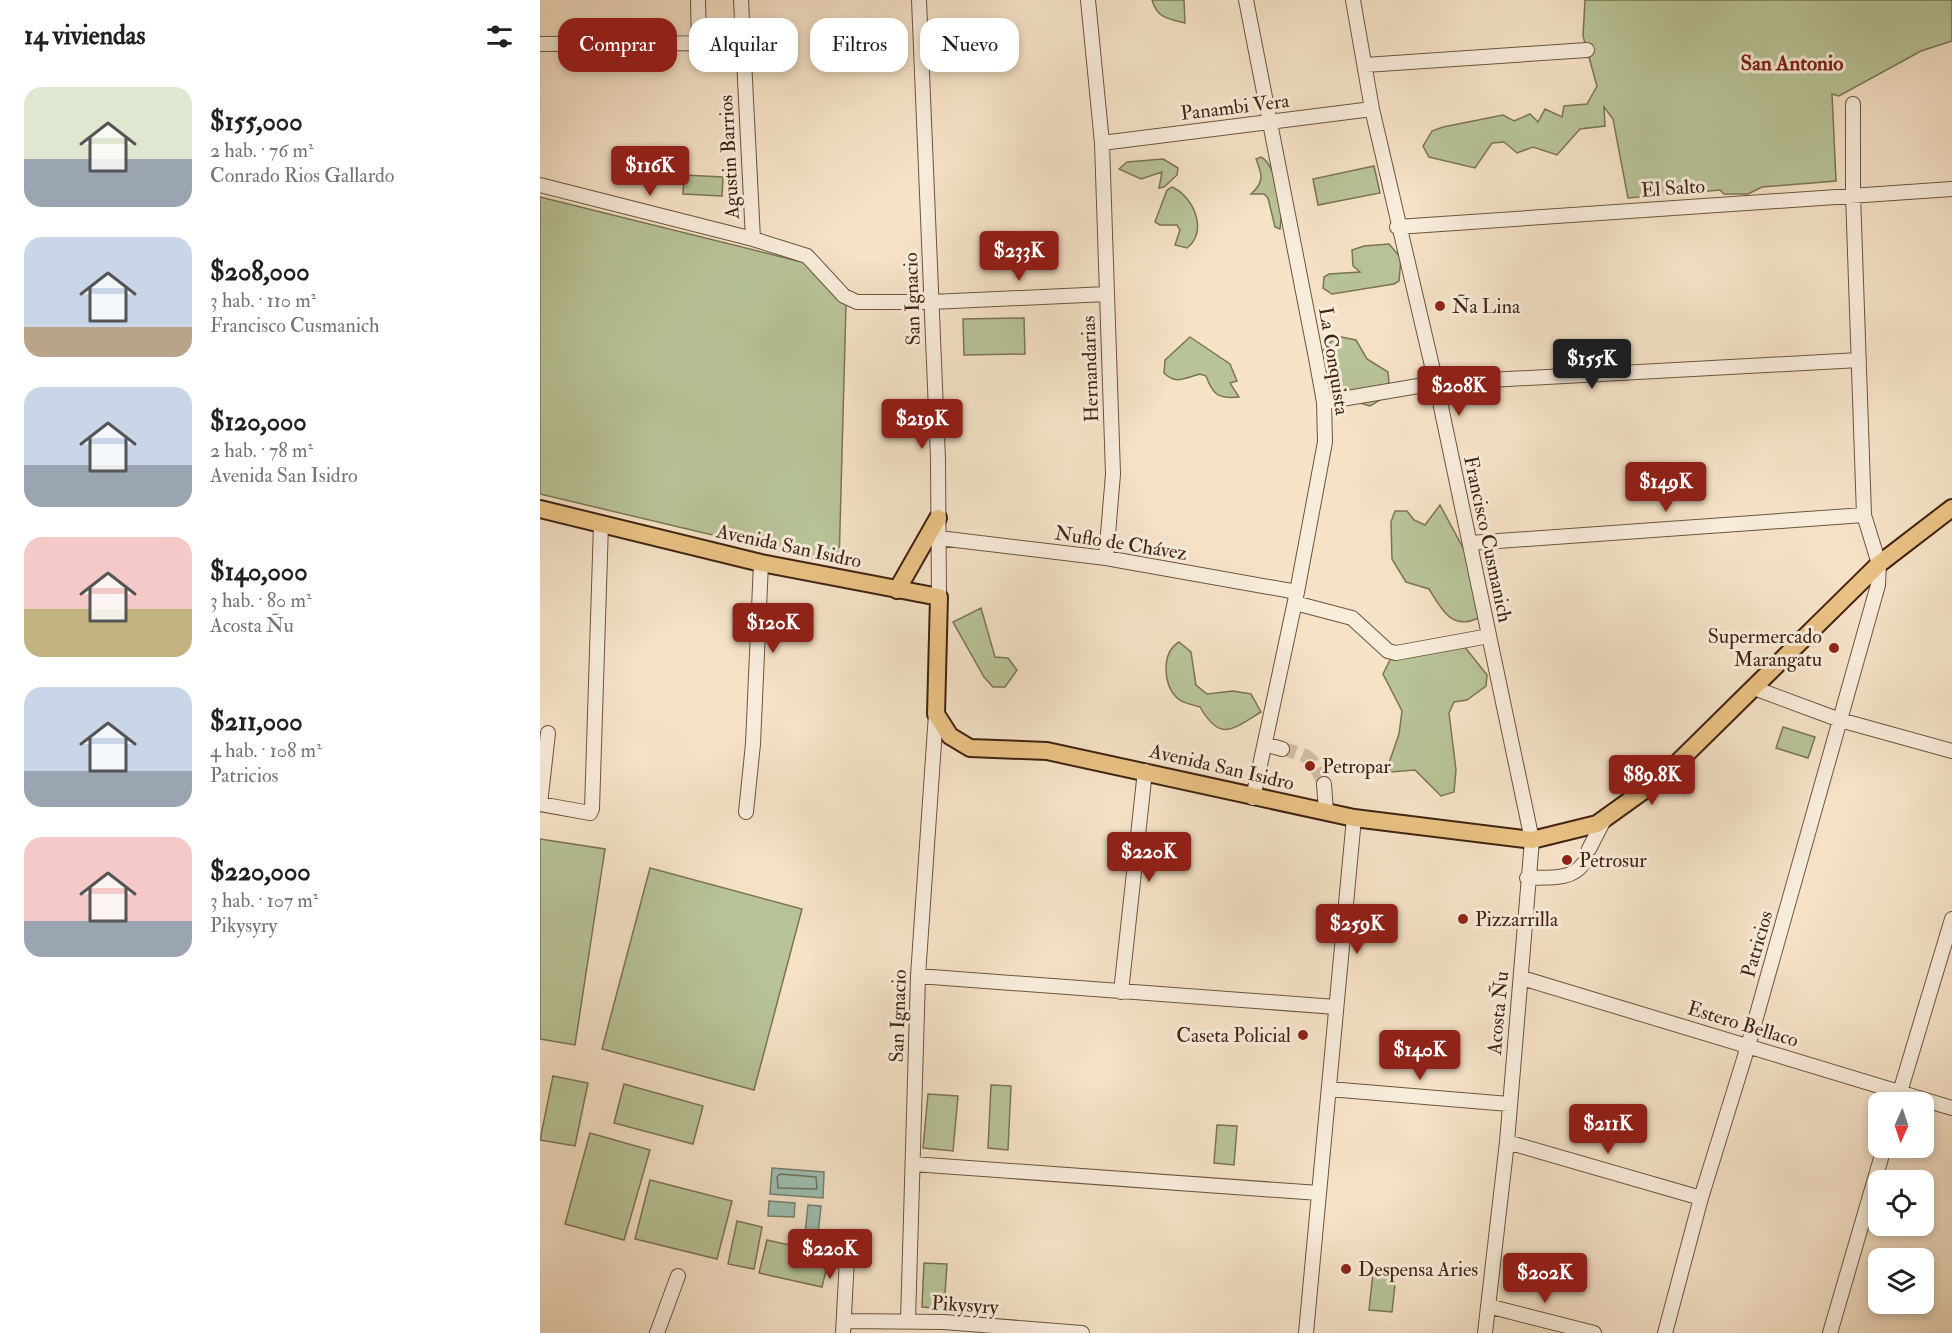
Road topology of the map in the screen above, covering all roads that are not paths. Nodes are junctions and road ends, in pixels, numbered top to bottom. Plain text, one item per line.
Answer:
1 (698, 0) edge
2 (741, 0) edge
3 (919, 0) edge
4 (1088, 0) edge
5 (1246, 0) edge
6 (1353, 0) edge
7 (698, 18) edge
8 (741, 18) edge
9 (540, 44) edge
10 (689, 44) edge
11 (1587, 50) dead end
12 (1365, 65) junction
13 (744, 72) edge
14 (1852, 104) dead end
15 (1372, 109) junction
16 (1268, 122) junction
17 (1102, 143) junction
18 (540, 185) edge
19 (1952, 189) edge
20 (1852, 194) junction
21 (1397, 227) junction
22 (753, 239) junction
23 (1107, 294) junction
24 (931, 302) junction
25 (1859, 360) junction
26 (1436, 383) junction
27 (1324, 402) junction
28 (1952, 508) edge
29 (540, 509) edge
30 (1864, 515) junction
31 (938, 518) junction
32 (601, 524) junction
33 (939, 538) junction
34 (1470, 543) junction
35 (1106, 558) junction
36 (761, 563) junction
37 (1879, 564) junction
38 (897, 590) junction
39 (939, 597) junction
40 (1296, 598) junction
41 (1489, 636) junction
42 (1754, 688) junction
43 (936, 714) junction
44 (1840, 720) junction
45 (548, 733) dead end
46 (1265, 744) junction
47 (1282, 748) tunnel mouth
48 (1952, 751) edge
49 (1144, 771) junction
50 (1324, 784) tunnel mouth
51 (1253, 798) junction
52 (540, 804) edge
53 (746, 812) dead end
54 (1326, 812) junction
55 (1354, 818) junction
56 (1605, 818) junction
57 (1532, 840) junction
58 (1589, 849) dead end
59 (1583, 864) dead end
60 (1527, 878) junction
61 (1952, 919) edge
62 (918, 976) junction
63 (1522, 978) junction
64 (1121, 992) junction
65 (1336, 1007) junction
66 (1748, 1046) junction
67 (1329, 1089) junction
68 (1884, 1092) edge
69 (1900, 1092) edge
70 (1509, 1104) junction
71 (1934, 1104) edge
72 (1952, 1108) edge
73 (1507, 1142) junction
74 (1881, 1158) edge
75 (913, 1164) junction
76 (1319, 1193) junction
77 (1701, 1198) junction
78 (848, 1240) dead end
79 (678, 1276) dead end
80 (1488, 1306) junction
81 (908, 1321) junction
82 (844, 1327) edge
83 (944, 1328) edge
84 (657, 1333) edge
85 (1082, 1333) edge
86 (1306, 1333) edge
87 (1485, 1333) edge
88 (1594, 1333) edge
89 (1665, 1333) edge
90 (1830, 1333) edge

1 - 7 street
2 - 8 street, Agustin Barrios
3 - 24 street, San Ignacio
4 - 17 street, Hernandarias
5 - 16 street, La Conquista
6 - 12 street, Francisco Cusmanich
9 - 10 street
11 - 12 street
12 - 15 street, Francisco Cusmanich
13 - 22 street, Agustin Barrios
14 - 20 street
15 - 16 street, Panambi Vera
15 - 21 street, Francisco Cusmanich
16 - 17 street, Panambi Vera
16 - 27 street, La Conquista
17 - 23 street, Hernandarias
18 - 22 street
19 - 20 street, El Salto
20 - 21 street, El Salto
20 - 25 street
21 - 26 street, Francisco Cusmanich
22 - 24 street
23 - 24 street
23 - 35 street, Hernandarias
24 - 31 street, San Ignacio
25 - 26 street
25 - 30 street
26 - 27 street
26 - 34 street, Francisco Cusmanich
27 - 40 street, La Conquista
28 - 37 main road, Avenida San Isidro
29 - 32 main road, Avenida San Isidro
30 - 34 street
30 - 37 street
31 - 33 street, San Ignacio
31 - 38 main road
32 - 36 main road, Avenida San Isidro
32 - 52 street
33 - 35 street, Nuflo de Chávez
33 - 39 street, San Ignacio
34 - 41 street, Francisco Cusmanich
35 - 40 street, Nuflo de Chávez
36 - 38 main road, Avenida San Isidro
36 - 53 street
37 - 42 main road, Avenida San Isidro
37 - 44 street, Patricios
38 - 39 main road, Avenida San Isidro
39 - 43 main road
40 - 41 street, Nuflo de Chávez
40 - 46 street, La Conquista
41 - 57 street, Francisco Cusmanich
42 - 44 street
42 - 56 main road, Avenida San Isidro
43 - 49 main road, Avenida San Isidro
43 - 62 street, San Ignacio
44 - 48 street
44 - 66 street, Patricios
45 - 52 street
46 - 47 street
46 - 51 street, La Conquista
49 - 51 main road, Avenida San Isidro
49 - 64 street
50 - 54 street
51 - 54 main road, Avenida San Isidro
54 - 55 main road, Avenida San Isidro
55 - 57 main road, Avenida San Isidro
55 - 65 street
56 - 57 main road, Avenida San Isidro
56 - 58 street
57 - 60 street, Acosta Ñu
59 - 60 street
60 - 63 street, Acosta Ñu
61 - 69 street
62 - 64 street
62 - 75 street, San Ignacio
63 - 66 street, Estero Bellaco
63 - 70 street, Acosta Ñu
64 - 65 street
65 - 67 street
66 - 68 street, Estero Bellaco
66 - 77 street, Patricios
67 - 70 street
67 - 76 street
70 - 73 street, Acosta Ñu
71 - 72 street, Estero Bellaco
73 - 77 street
73 - 80 street, Acosta Ñu
74 - 90 street
75 - 76 street
75 - 81 street, San Ignacio
76 - 86 street
77 - 89 street, Patricios
78 - 82 street
79 - 84 street
80 - 87 street, Acosta Ñu
80 - 88 street
81 - 82 street, Pikysyry
81 - 83 street, Pikysyry
83 - 85 street, Pikysyry

